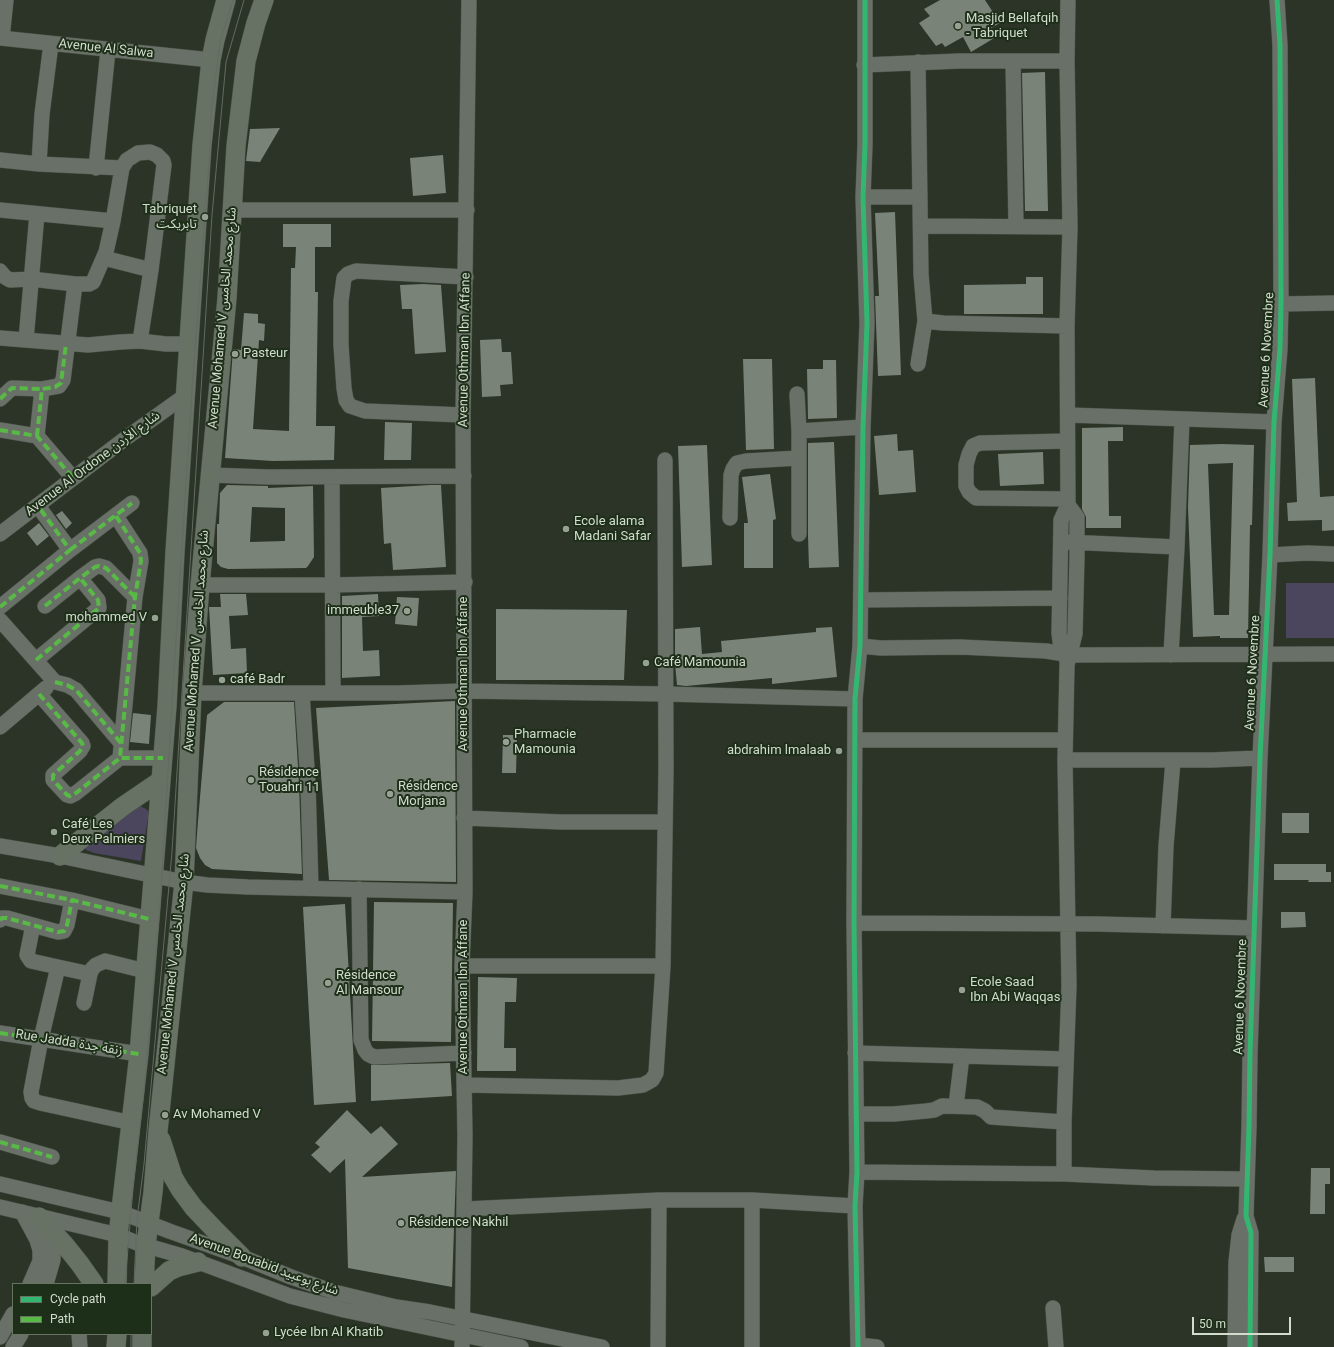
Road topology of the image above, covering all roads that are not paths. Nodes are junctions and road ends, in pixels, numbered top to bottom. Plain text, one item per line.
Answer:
1 (6, 0) edge
2 (226, 0) edge
3 (264, 0) edge
4 (469, 0) edge
5 (865, 0) edge
6 (1068, 0) edge
7 (1277, 0) edge
8 (1, 38) edge
9 (51, 44) junction
10 (108, 50) junction
11 (211, 60) junction
12 (1013, 61) junction
13 (918, 62) junction
14 (1067, 62) junction
15 (864, 65) junction
16 (0, 160) edge
17 (39, 164) junction
18 (96, 168) junction
19 (122, 168) junction
20 (863, 196) junction
21 (920, 197) junction
22 (0, 210) edge
23 (233, 210) junction
24 (466, 210) junction
25 (37, 214) junction
26 (113, 221) junction
27 (921, 226) junction
28 (1016, 226) junction
29 (1070, 227) junction
30 (104, 258) junction
31 (151, 270) junction
32 (0, 271) edge
33 (466, 277) junction
34 (31, 279) junction
35 (74, 284) junction
36 (1334, 303) edge
37 (1281, 304) junction
38 (925, 321) junction
39 (1067, 326) junction
40 (0, 338) edge
41 (26, 340) junction
42 (140, 341) junction
43 (66, 344) junction
44 (189, 344) junction
45 (918, 364) dead end
46 (42, 388) junction
47 (797, 394) dead end
48 (186, 395) junction
49 (0, 399) edge
50 (463, 415) junction
51 (1068, 415) junction
52 (1182, 419) junction
53 (1274, 422) junction
54 (863, 427) junction
55 (0, 430) edge
56 (799, 431) junction
57 (37, 436) junction
58 (1067, 441) junction
59 (799, 458) junction
60 (665, 460) dead end
61 (209, 475) junction
62 (464, 476) junction
63 (73, 478) junction
64 (332, 478) junction
65 (1068, 502) junction
66 (132, 503) dead end
67 (38, 506) junction
68 (116, 516) junction
69 (730, 518) dead end
70 (0, 534) edge
71 (799, 534) dead end
72 (1062, 542) junction
73 (1077, 543) junction
74 (1177, 547) junction
75 (70, 550) junction
76 (1334, 554) edge
77 (1270, 555) junction
78 (80, 578) junction
79 (465, 582) junction
80 (200, 585) junction
81 (333, 585) junction
82 (136, 597) junction
83 (1060, 598) junction
84 (860, 600) junction
85 (45, 606) dead end
86 (0, 608) edge
87 (0, 620) edge
88 (860, 646) junction
89 (1334, 654) edge
90 (1171, 655) junction
91 (1265, 655) junction
92 (1067, 656) junction
93 (36, 660) junction
94 (55, 682) junction
95 (463, 691) junction
96 (333, 692) junction
97 (192, 693) junction
98 (302, 693) junction
99 (39, 694) junction
100 (665, 694) junction
101 (855, 699) junction
102 (0, 727) edge
103 (856, 740) junction
104 (1065, 740) junction
105 (121, 743) junction
106 (120, 758) junction
107 (163, 758) junction
108 (1260, 758) junction
109 (1065, 760) junction
110 (1173, 761) junction
111 (160, 780) junction
112 (464, 818) junction
113 (664, 822) junction
114 (0, 846) edge
115 (60, 856) junction
116 (154, 875) junction
117 (184, 882) junction
118 (0, 886) edge
119 (311, 888) junction
120 (359, 889) junction
121 (465, 892) junction
122 (72, 900) junction
123 (149, 919) junction
124 (0, 920) edge
125 (854, 922) junction
126 (33, 925) junction
127 (1068, 925) junction
128 (1163, 926) junction
129 (1254, 928) junction
130 (462, 966) junction
131 (663, 966) junction
132 (58, 967) junction
133 (146, 971) junction
134 (90, 974) junction
135 (84, 1003) dead end
136 (0, 1035) edge
137 (41, 1039) junction
138 (464, 1053) junction
139 (855, 1053) junction
140 (139, 1054) junction
141 (962, 1056) junction
142 (1066, 1059) junction
143 (464, 1085) junction
144 (956, 1106) junction
145 (856, 1114) junction
146 (1064, 1122) junction
147 (132, 1123) junction
148 (158, 1131) junction
149 (0, 1142) edge
150 (52, 1157) dead end
151 (856, 1172) junction
152 (1064, 1174) junction
153 (1247, 1179) junction
154 (0, 1184) edge
155 (659, 1200) junction
156 (752, 1200) junction
157 (0, 1206) edge
158 (855, 1206) junction
159 (465, 1209) junction
160 (120, 1212) junction
161 (32, 1215) junction
162 (1246, 1216) junction
163 (149, 1224) junction
164 (118, 1235) junction
165 (146, 1245) junction
166 (242, 1257) junction
167 (198, 1262) junction
168 (31, 1283) edge
169 (46, 1283) edge
170 (93, 1283) edge
171 (117, 1283) edge
172 (144, 1283) edge
173 (152, 1286) edge
174 (1053, 1308) dead end
175 (12, 1316) edge
176 (463, 1319) junction
177 (20, 1335) edge
178 (79, 1335) edge
179 (117, 1335) edge
180 (142, 1335) edge
181 (0, 1337) edge
182 (462, 1341) edge
183 (858, 1346) edge
184 (1054, 1346) edge
185 (13, 1347) edge
186 (80, 1347) edge
187 (116, 1347) edge
188 (142, 1347) edge
189 (521, 1347) edge
190 (602, 1347) edge
191 (658, 1347) edge
192 (752, 1347) edge
193 (877, 1347) edge
194 (1235, 1347) edge
195 (1250, 1347) edge

1 - 8 street
2 - 11 main road, Avenue Mohamed V شارع محمد الخامس
3 - 23 main road, Avenue Mohamed V شارع محمد الخامس
4 - 24 street, Avenue Othman Ibn Affane
5 - 15 street
6 - 14 street
7 - 37 street, Avenue 6 Novembre
8 - 9 street, Avenue Al Salwa
9 - 10 street, Avenue Al Salwa
9 - 17 street
10 - 11 street, Avenue Al Salwa
10 - 18 street
11 - 44 main road, Avenue Mohamed V شارع محمد الخامس
12 - 13 street
12 - 14 street
12 - 28 street
13 - 15 street
13 - 21 street
14 - 29 street
15 - 20 street
16 - 17 street
17 - 18 street
18 - 19 street
19 - 26 street
19 - 31 street
20 - 21 street
20 - 54 street
21 - 27 street
22 - 25 street
23 - 24 street
23 - 61 main road, Avenue Mohamed V شارع محمد الخامس
24 - 33 street, Avenue Othman Ibn Affane
25 - 26 street
25 - 34 street
26 - 30 street
27 - 28 street
27 - 38 street
28 - 29 street
29 - 39 street
30 - 31 street
30 - 35 street
31 - 42 street
32 - 34 street
33 - 50 street, Avenue Othman Ibn Affane
33 - 50 street
34 - 35 street
34 - 41 street
35 - 43 street
36 - 37 street
37 - 53 street, Avenue 6 Novembre
38 - 39 street
38 - 45 street
39 - 51 street
40 - 41 street
41 - 43 street
42 - 43 street
42 - 44 street
43 - 46 street
44 - 48 main road, Avenue Mohamed V شارع محمد الخامس
46 - 49 street
46 - 57 street
47 - 56 street
48 - 63 street, Avenue Al Ordone شارع الأردن
48 - 107 main road, Avenue Mohamed V شارع محمد الخامس
50 - 62 street, Avenue Othman Ibn Affane
51 - 52 street
51 - 58 street
52 - 53 street
52 - 74 street
53 - 77 street, Avenue 6 Novembre
54 - 56 street
54 - 84 street
55 - 57 street
56 - 59 street
57 - 63 street
58 - 65 street
58 - 65 street
59 - 69 street
59 - 71 street
60 - 100 street
61 - 64 street
61 - 80 main road, Avenue Mohamed V شارع محمد الخامس
62 - 64 street
62 - 79 street, Avenue Othman Ibn Affane
63 - 67 street, Avenue Al Ordone شارع الأردن
64 - 81 street
65 - 72 street
65 - 73 street
66 - 68 street
67 - 70 street, Avenue Al Ordone شارع الأردن
67 - 75 street
68 - 75 street
68 - 82 street
72 - 73 street
72 - 83 street
73 - 74 street
73 - 92 street
74 - 90 street
75 - 86 street
76 - 77 street
77 - 91 street, Avenue 6 Novembre
78 - 82 street
78 - 85 street
78 - 93 street
79 - 81 street
79 - 95 street, Avenue Othman Ibn Affane
80 - 81 street
80 - 97 main road, Avenue Mohamed V شارع محمد الخامس
81 - 96 street
82 - 105 street
83 - 84 street
83 - 92 street
84 - 88 street
87 - 93 street
88 - 92 street
88 - 101 street
89 - 91 street
90 - 91 street
90 - 92 street
91 - 108 street, Avenue 6 Novembre
92 - 104 street
93 - 94 street
94 - 99 street
94 - 105 street
95 - 96 street
95 - 100 street
95 - 112 street, Avenue Othman Ibn Affane
96 - 98 street
97 - 98 street
97 - 117 main road, Avenue Mohamed V شارع محمد الخامس
98 - 119 street
99 - 102 street
99 - 106 street
100 - 101 street
100 - 113 street
101 - 103 street
103 - 104 street
103 - 125 street
104 - 109 street
105 - 106 street
106 - 107 street
107 - 111 main road, Avenue Mohamed V شارع محمد الخامس
108 - 110 street
108 - 129 street, Avenue 6 Novembre
109 - 110 street
109 - 127 street
110 - 128 street
111 - 115 main road
111 - 116 main road, Avenue Mohamed V شارع محمد الخامس
112 - 113 street
112 - 121 street, Avenue Othman Ibn Affane
113 - 131 street
114 - 115 street
115 - 116 street
116 - 117 street
116 - 123 main road, Avenue Mohamed V شارع محمد الخامس
117 - 119 street
117 - 148 main road, Avenue Mohamed V شارع محمد الخامس
118 - 122 street
119 - 120 street
120 - 121 street
120 - 138 street
121 - 130 street, Avenue Othman Ibn Affane
122 - 123 street
122 - 126 street
123 - 133 main road, Avenue Mohamed V شارع محمد الخامس
124 - 126 street
125 - 127 street
125 - 139 street
126 - 132 street
127 - 128 street
127 - 142 street
128 - 129 street
129 - 153 street, Avenue 6 Novembre
130 - 131 street
130 - 138 street, Avenue Othman Ibn Affane
131 - 143 street
132 - 134 street
132 - 137 street
133 - 134 street
133 - 140 main road, Avenue Mohamed V شارع محمد الخامس
134 - 135 street
136 - 137 street, Rue Jadda زنقة جدة
137 - 140 street, Rue Jadda زنقة جدة
137 - 147 street
138 - 143 street, Avenue Othman Ibn Affane
139 - 141 street
139 - 145 street
140 - 147 main road, Avenue Mohamed V شارع محمد الخامس
141 - 142 street
141 - 144 street
142 - 146 street
143 - 159 street, Avenue Othman Ibn Affane
144 - 145 street
144 - 146 street
145 - 151 street
146 - 152 street
147 - 160 main road, Avenue Mohamed V شارع محمد الخامس
148 - 163 main road, Avenue Mohamed V شارع محمد الخامس
148 - 166 main road
149 - 150 street
151 - 152 street
151 - 158 street
152 - 153 street
153 - 162 street, Avenue 6 Novembre
154 - 160 street, Avenue Bouabid شارع بوعبيد
155 - 156 street
155 - 159 street
155 - 191 street
156 - 158 street
156 - 192 street
157 - 161 street, Avenue Bouabid شارع بوعبيد
158 - 183 street
159 - 176 street, Avenue Othman Ibn Affane
160 - 163 street, Avenue Bouabid شارع بوعبيد
160 - 164 main road, Avenue Mohamed V شارع محمد الخامس
161 - 164 street, Avenue Bouabid شارع بوعبيد
161 - 168 street
161 - 169 street
161 - 170 main road
162 - 194 street, Avenue 6 Novembre
162 - 195 street, Avenue 6 Novembre
163 - 165 main road, Avenue Mohamed V شارع محمد الخامس
163 - 166 street, Avenue Bouabid شارع بوعبيد
164 - 165 street, Avenue Bouabid شارع بوعبيد
164 - 171 main road, Avenue Mohamed V شارع محمد الخامس
165 - 167 street, Avenue Bouabid شارع بوعبيد
165 - 172 main road, Avenue Mohamed V شارع محمد الخامس
166 - 176 street, Avenue Bouabid شارع بوعبيد
167 - 173 main road
167 - 182 street, Avenue Bouabid شارع بوعبيد
174 - 184 street
175 - 181 street
176 - 182 street, Avenue Othman Ibn Affane
176 - 190 street, Avenue Bouabid شارع بوعبيد
177 - 185 street
178 - 186 street
179 - 187 main road
180 - 188 main road
182 - 189 street, Avenue Bouabid شارع بوعبيد
183 - 193 street

